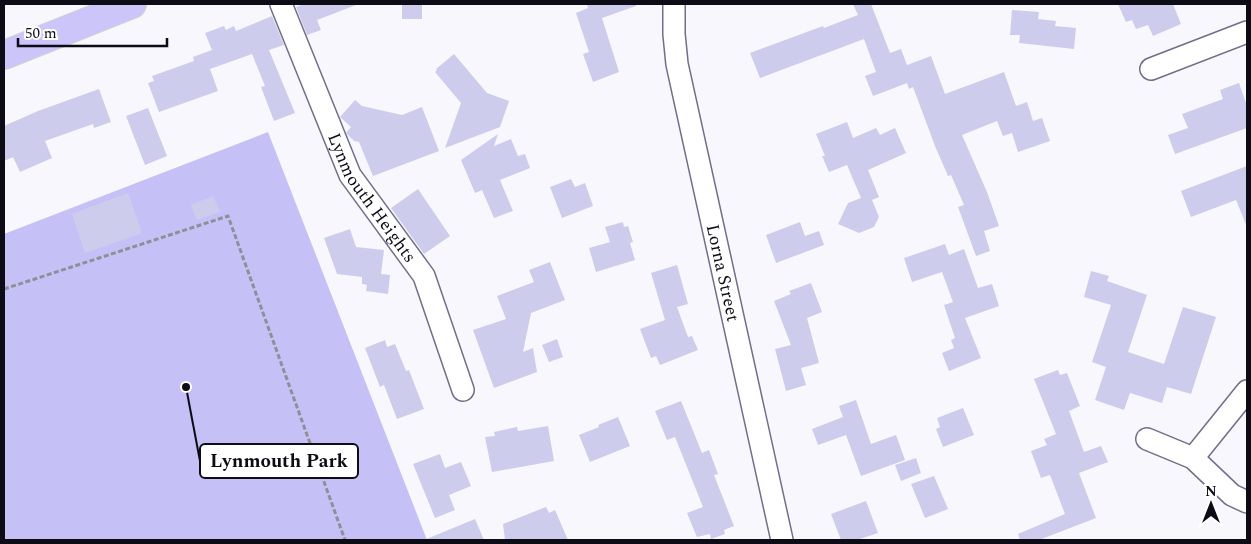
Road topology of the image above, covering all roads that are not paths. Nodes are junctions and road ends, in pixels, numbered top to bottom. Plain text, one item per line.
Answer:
1 (132, 4) edge
2 (281, 4) edge
3 (674, 4) edge
4 (1247, 32) edge
5 (4, 55) edge
6 (1151, 69) dead end
7 (463, 390) dead end
8 (1247, 391) edge
9 (1147, 439) dead end
10 (1193, 458) junction
11 (1247, 502) edge
12 (782, 540) edge

1 - 5 main road
2 - 7 street, Lynmouth Heights
3 - 12 street, Lorna Street
4 - 6 street
8 - 10 street
9 - 10 street
10 - 11 street

